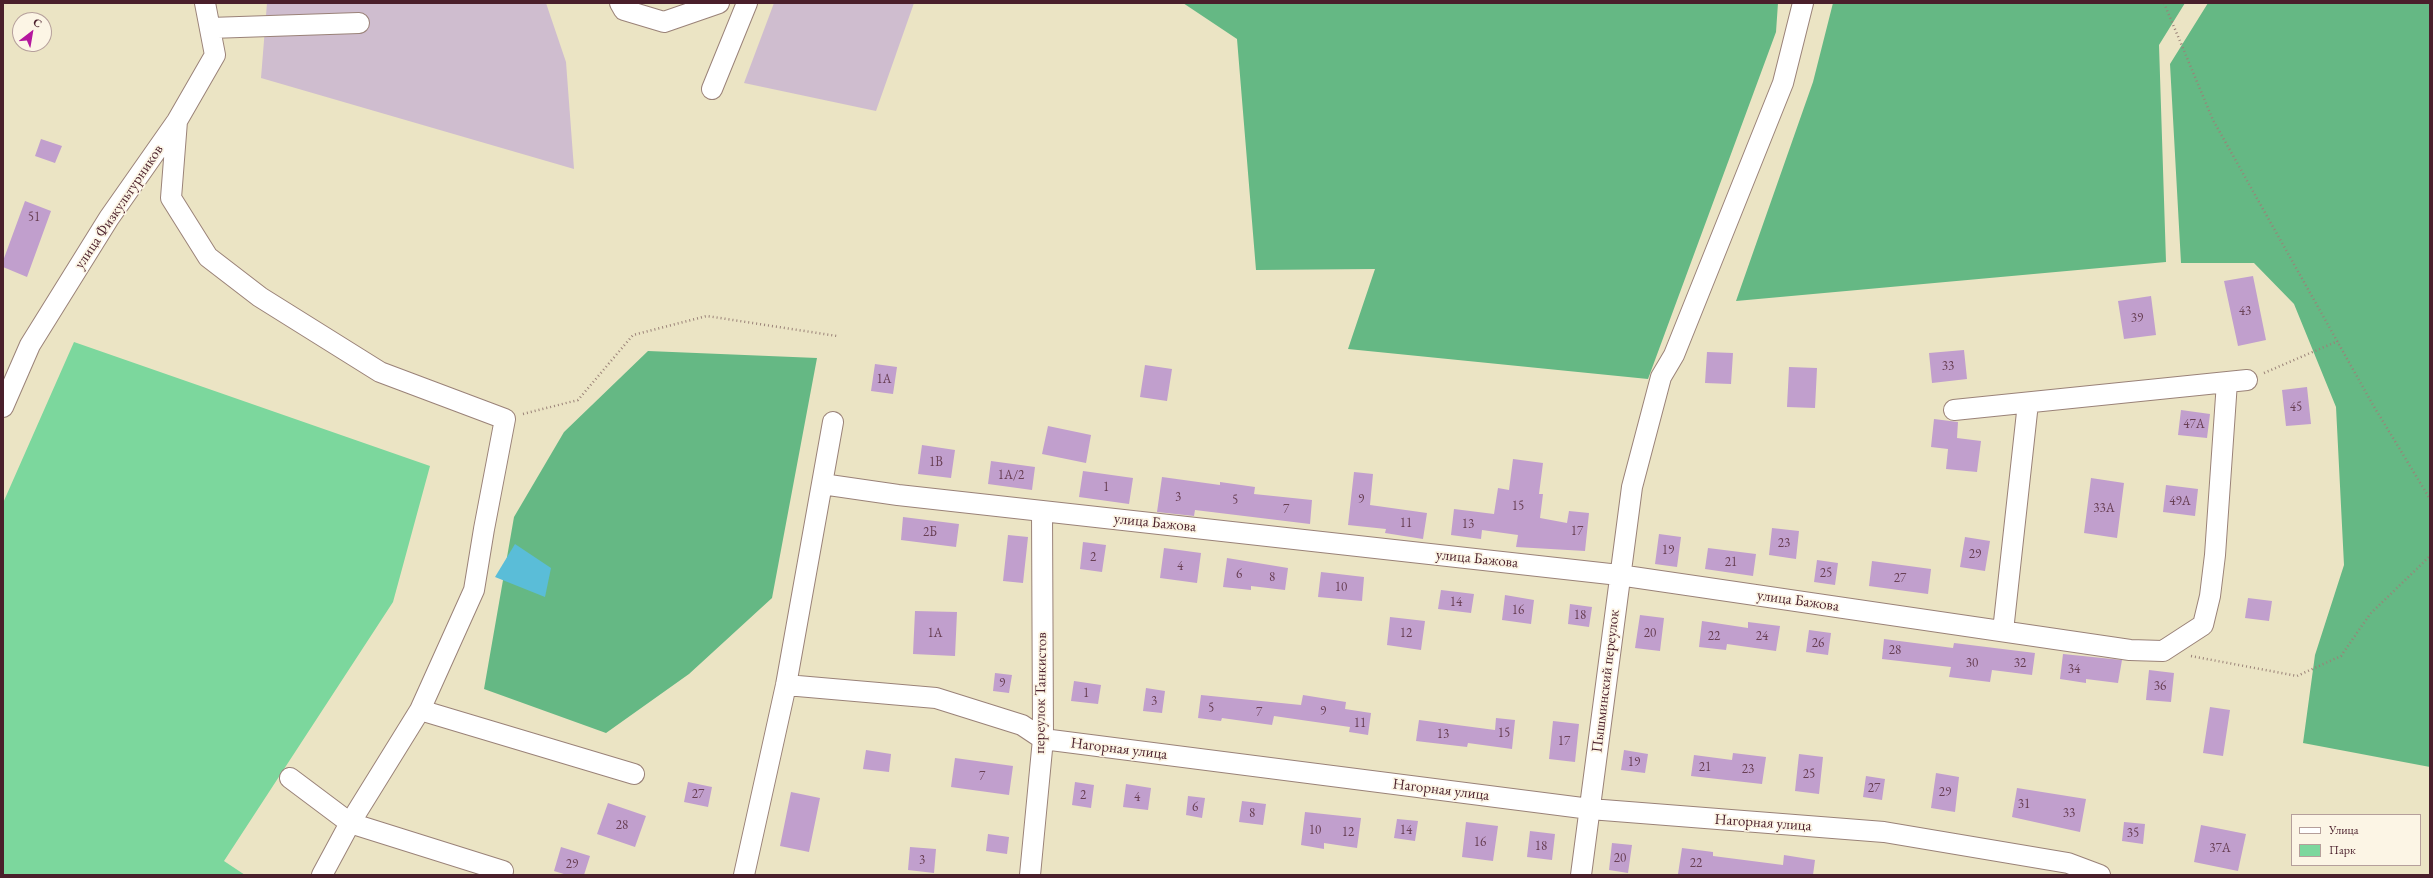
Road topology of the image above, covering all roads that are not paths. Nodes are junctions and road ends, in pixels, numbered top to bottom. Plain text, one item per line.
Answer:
1 (205, 3) edge
2 (620, 3) edge
3 (719, 3) edge
4 (747, 3) edge
5 (1803, 3) edge
6 (359, 23) dead end
7 (210, 28) junction
8 (712, 88) dead end
9 (177, 121) junction
10 (2247, 380) road end
11 (2227, 382) junction
12 (2028, 403) junction
13 (3, 407) edge
14 (1954, 410) dead end
15 (833, 422) dead end
16 (822, 484) junction
17 (1042, 511) junction
18 (1619, 575) junction
19 (2003, 631) junction
20 (786, 685) junction
21 (420, 710) junction
22 (1042, 739) junction
23 (634, 774) dead end
24 (290, 778) dead end
25 (1590, 809) junction
26 (350, 823) junction
27 (502, 871) dead end
28 (322, 875) edge
29 (744, 875) edge
30 (1030, 875) edge
31 (1581, 875) edge
32 (2100, 875) edge

1 - 7 street, улица Физкультурников
2 - 3 street
4 - 8 street
5 - 18 street, Пышминский переулок
6 - 7 street
7 - 9 street, улица Физкультурников
9 - 13 street, улица Физкультурников
9 - 21 street
10 - 11 street
11 - 12 street
11 - 19 street, улица Бажова
12 - 14 street
12 - 19 street
15 - 16 street
16 - 17 street, улица Бажова
16 - 20 street
17 - 18 street, улица Бажова
17 - 22 street, переулок Танкистов
18 - 19 street, улица Бажова
18 - 25 street, Пышминский переулок
20 - 22 street, Нагорная улица
20 - 29 street
21 - 23 street
21 - 26 street
22 - 25 street, Нагорная улица
22 - 30 street, переулок Танкистов
24 - 26 street
25 - 31 street, Пышминский переулок
25 - 32 street, Нагорная улица
26 - 27 street
26 - 28 street

